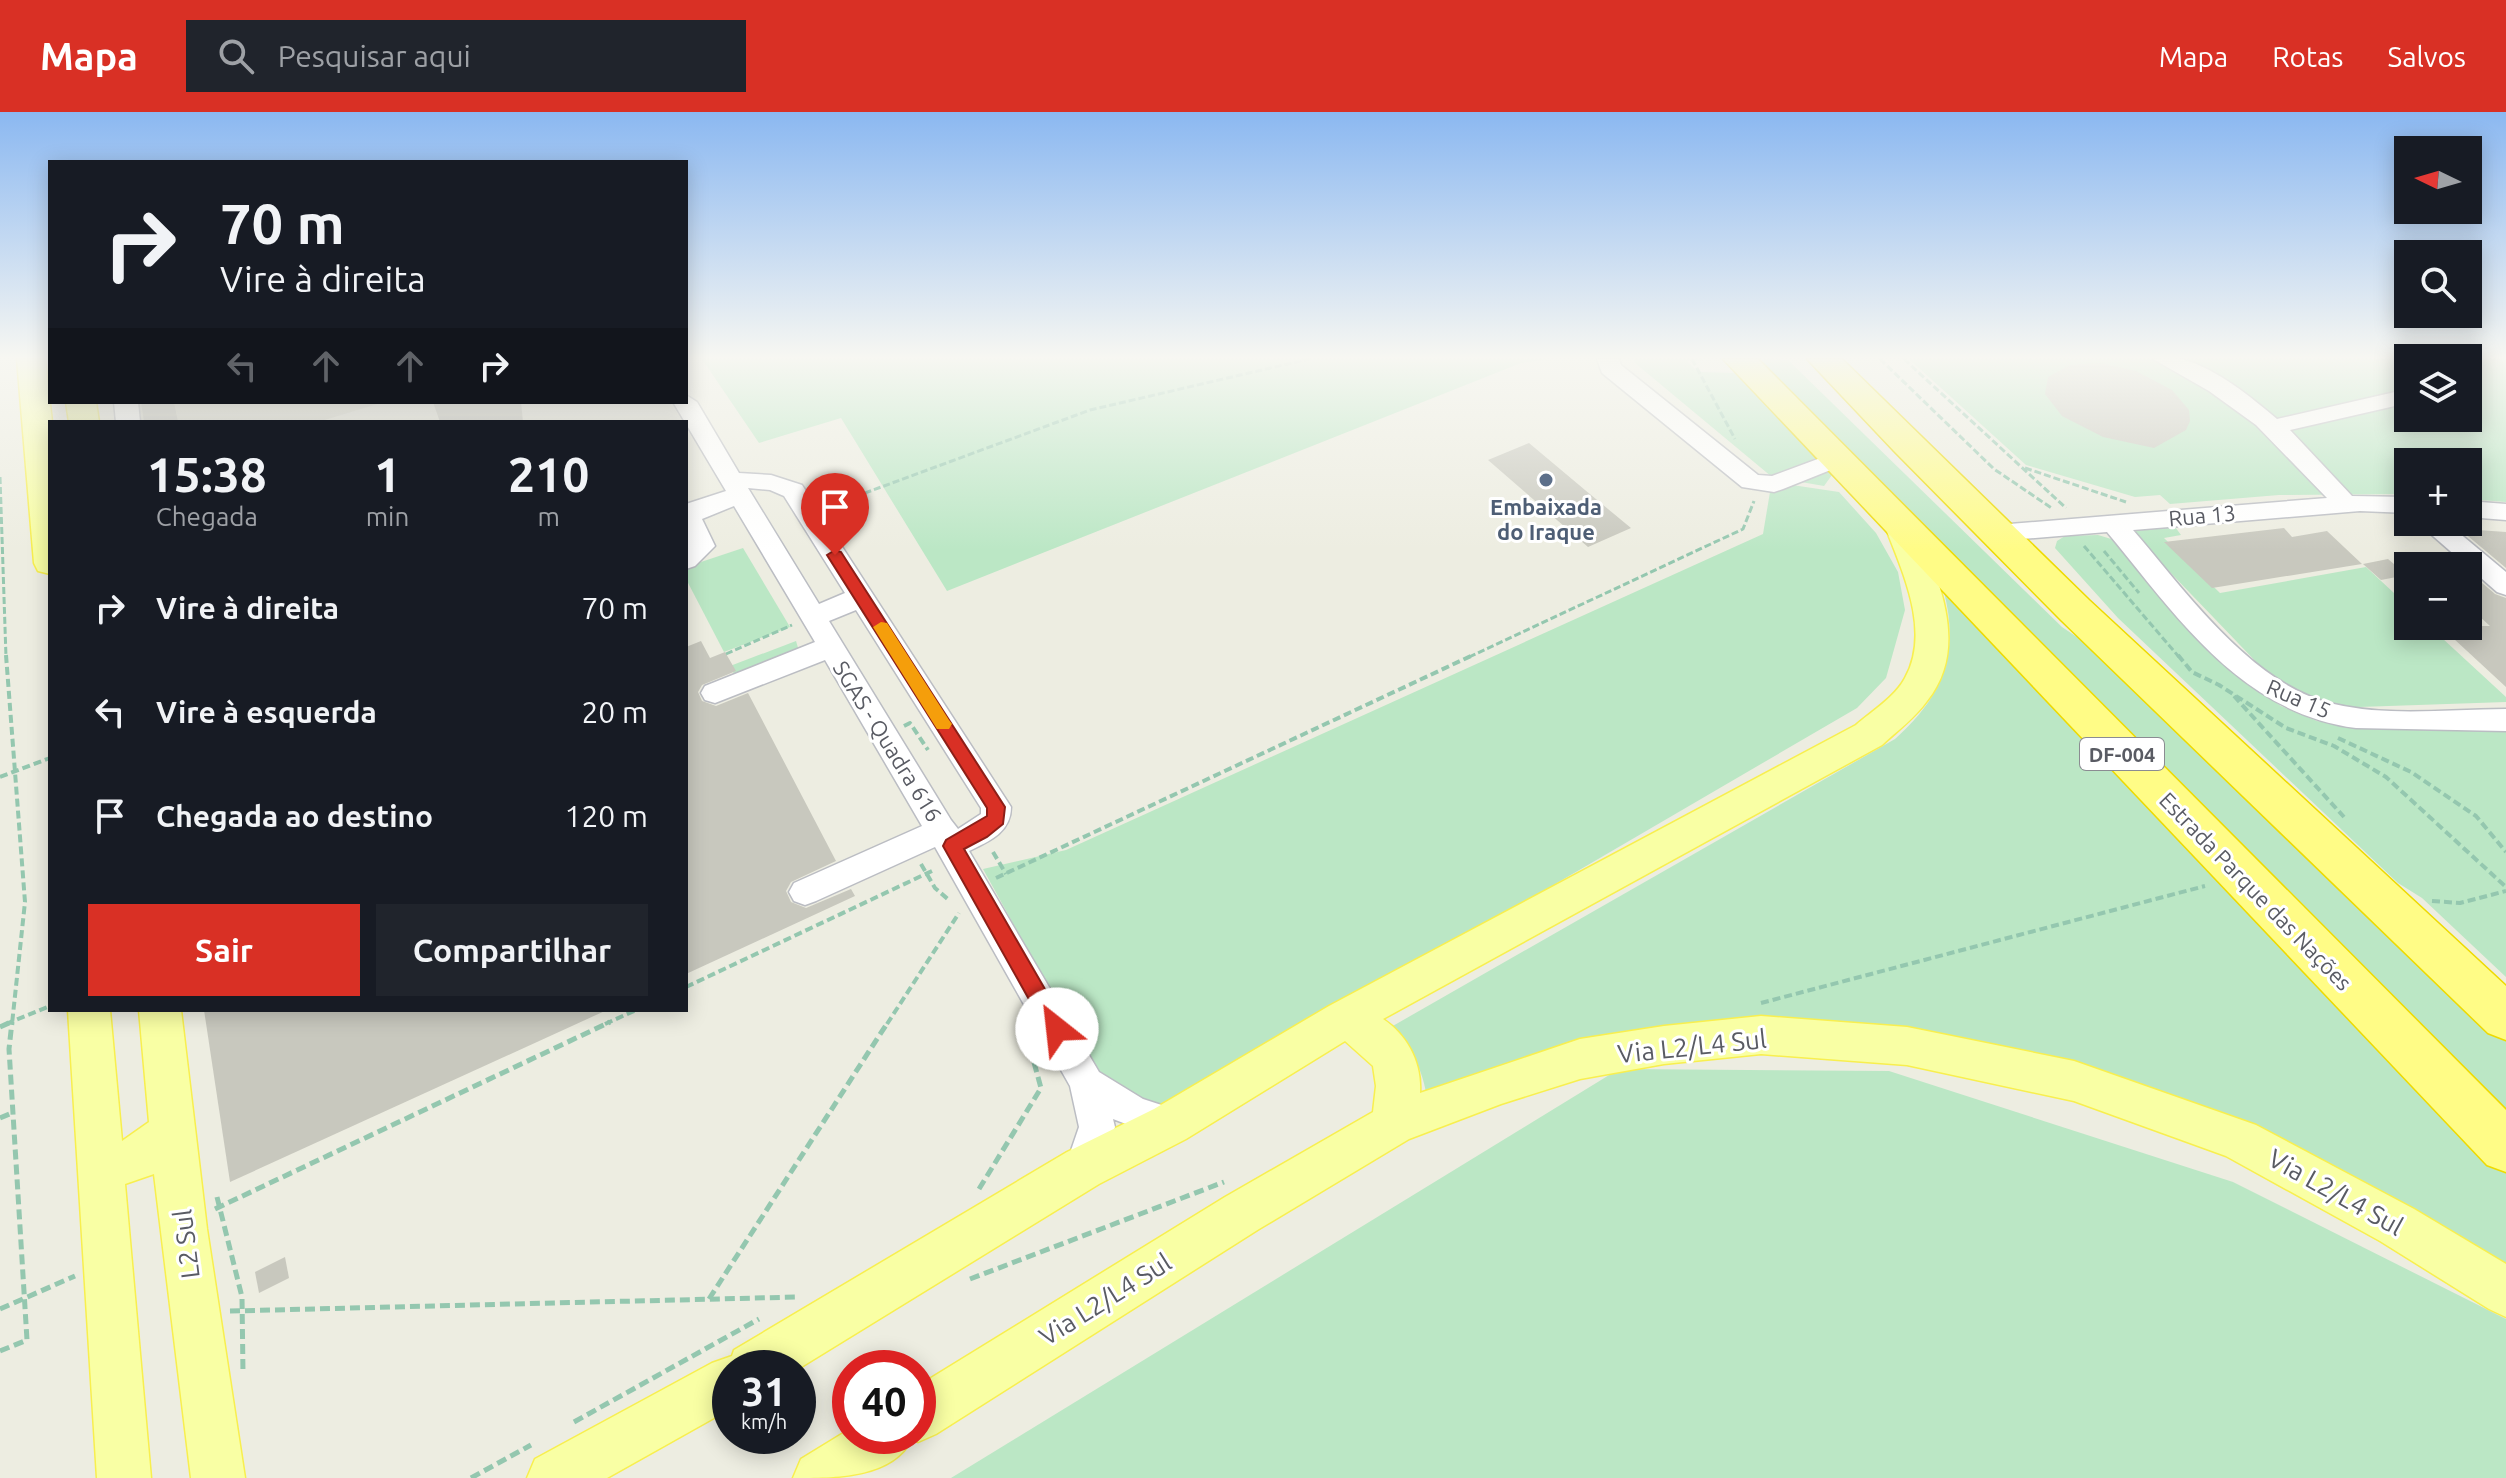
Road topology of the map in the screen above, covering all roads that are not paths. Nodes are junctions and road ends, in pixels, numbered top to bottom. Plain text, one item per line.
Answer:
1 (37, 423) edge
2 (697, 423) edge
3 (1678, 423) edge
4 (1799, 423) edge
5 (1884, 423) edge
6 (2267, 423) edge
7 (2291, 423) edge
8 (2272, 427) junction
9 (1834, 460) junction
10 (736, 488) junction
11 (2346, 504) junction
12 (2394, 505) edge
13 (2482, 510) edge
14 (688, 512) edge
15 (2506, 512) edge
16 (688, 515) edge
17 (2113, 523) junction
18 (1902, 529) junction
19 (1997, 533) junction
20 (2447, 536) edge
21 (48, 542) edge
22 (688, 558) edge
23 (2506, 586) edge
24 (862, 597) junction
25 (799, 616) junction
26 (830, 647) junction
27 (715, 693) dead end
28 (2506, 720) edge
29 (952, 845) junction
30 (805, 892) dead end
31 (89, 1012) edge
32 (160, 1012) edge
33 (2506, 1018) edge
34 (1344, 1019) junction
35 (1087, 1083) junction
36 (1170, 1124) junction
37 (1393, 1124) junction
38 (174, 1129) junction
39 (2506, 1147) edge
40 (103, 1162) junction
41 (1083, 1168) junction
42 (2506, 1292) edge
43 (782, 1350) edge
44 (712, 1389) edge
45 (936, 1405) edge
46 (858, 1454) edge
47 (544, 1461) edge
48 (124, 1478) edge
49 (218, 1478) edge
50 (820, 1478) edge

1 - 21 main road
2 - 10 street, SGAS - Quadra 616
3 - 9 street
4 - 9 highway, Estrada Parque das Nações / DF-004
5 - 19 highway, DF-004
6 - 8 street
7 - 8 street
8 - 11 street
9 - 18 highway, Estrada Parque das Nações / DF-004
10 - 14 street
10 - 24 street
10 - 25 street, SGAS - Quadra 616
11 - 12 street, Rua 13
11 - 17 street, Rua 13
13 - 15 street
16 - 22 street
17 - 19 street, Rua 13
17 - 28 street, Rua 15
18 - 34 main road
18 - 39 highway, Estrada Parque das Nações / DF-004
19 - 33 highway, DF-004
20 - 23 street
24 - 25 street
24 - 29 street
25 - 26 street, SGAS - Quadra 616
26 - 27 street
26 - 29 street, SGAS - Quadra 616
29 - 30 street
29 - 35 street, SGAS - Quadra 616
31 - 40 main road
32 - 38 main road, L2 Sul
34 - 36 main road
34 - 37 main road
35 - 36 street, SGAS - Quadra 616
35 - 41 street, SGAS - Quadra 616
36 - 41 main road
37 - 42 main road, Via L2/L4 Sul
37 - 45 main road, Via L2/L4 Sul
38 - 40 main road
38 - 49 main road, L2 Sul
40 - 48 main road
41 - 43 main road
44 - 47 main road
46 - 50 main road

